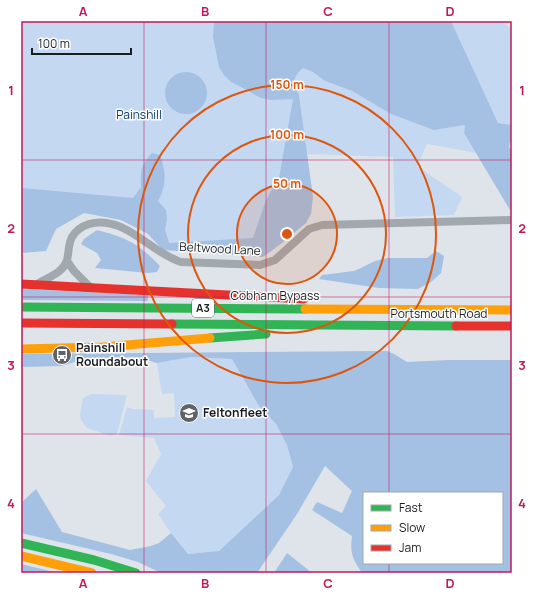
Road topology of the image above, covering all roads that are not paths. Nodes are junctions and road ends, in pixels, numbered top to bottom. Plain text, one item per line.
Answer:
1 (512, 220) edge
2 (67, 261) junction
3 (21, 284) edge
4 (35, 285) junction
5 (90, 287) junction
6 (21, 306) edge
7 (384, 309) junction
8 (512, 310) edge
9 (21, 323) edge
10 (365, 326) junction
11 (512, 326) edge
12 (21, 348) edge
13 (21, 543) edge
14 (21, 556) edge
15 (92, 573) edge
16 (136, 573) edge

1 - 2 street, Beltwood Lane
2 - 4 street
2 - 5 street
3 - 4 main road
4 - 5 main road
5 - 7 main road
6 - 7 main road, Cobham Bypass / A3
7 - 8 main road, Portsmouth Road / A3
9 - 10 main road, A3
10 - 11 main road, Portsmouth Road / A3
10 - 12 main road
13 - 16 main road
14 - 15 main road

